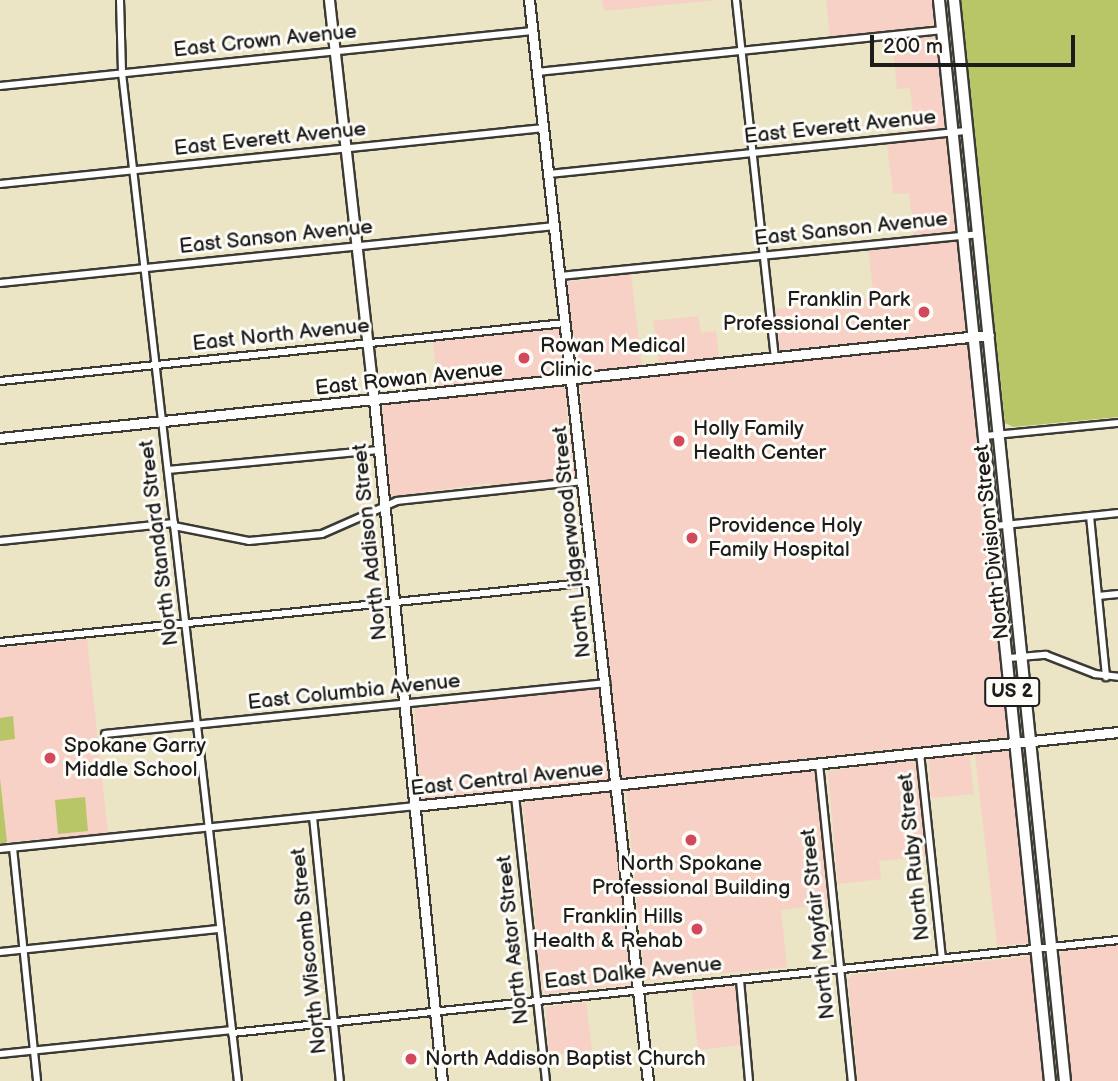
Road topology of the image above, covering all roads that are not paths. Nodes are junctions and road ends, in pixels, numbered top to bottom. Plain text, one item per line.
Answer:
1 (120, 0) edge
2 (330, 0) edge
3 (529, 0) edge
4 (736, 0) edge
5 (939, 0) edge
6 (954, 0) edge
7 (943, 30) junction
8 (533, 31) junction
9 (742, 51) junction
10 (335, 52) junction
11 (537, 72) junction
12 (122, 73) junction
13 (0, 86) edge
14 (544, 128) junction
15 (968, 131) junction
16 (953, 132) junction
17 (346, 149) junction
18 (753, 153) junction
19 (134, 171) junction
20 (549, 174) junction
21 (0, 184) edge
22 (555, 226) junction
23 (978, 234) junction
24 (964, 235) junction
25 (356, 247) junction
26 (764, 256) junction
27 (145, 268) junction
28 (560, 276) junction
29 (0, 283) edge
30 (565, 323) junction
31 (989, 335) junction
32 (975, 337) junction
33 (368, 344) junction
34 (775, 358) junction
35 (156, 365) junction
36 (572, 379) junction
37 (0, 381) edge
38 (374, 400) junction
39 (163, 421) junction
40 (1118, 423) edge
41 (999, 434) junction
42 (985, 436) junction
43 (0, 439) edge
44 (378, 450) junction
45 (168, 470) junction
46 (583, 481) junction
47 (384, 506) junction
48 (1118, 513) edge
49 (1090, 516) junction
50 (174, 525) junction
51 (1009, 525) junction
52 (995, 526) junction
53 (0, 541) edge
54 (594, 582) junction
55 (1118, 594) edge
56 (1098, 596) junction
57 (394, 603) junction
58 (186, 623) junction
59 (0, 642) edge
60 (1024, 657) junction
61 (1009, 658) junction
62 (1107, 677) junction
63 (1118, 677) edge
64 (606, 683) junction
65 (404, 705) junction
66 (198, 724) junction
67 (1118, 732) edge
68 (105, 734) dead end
69 (1032, 741) junction
70 (1018, 743) junction
71 (920, 753) junction
72 (819, 764) junction
73 (617, 785) junction
74 (515, 796) junction
75 (413, 806) junction
76 (313, 817) junction
77 (209, 828) junction
78 (13, 848) junction
79 (0, 849) edge
80 (220, 929) junction
81 (1118, 940) edge
82 (1053, 946) junction
83 (1038, 948) junction
84 (24, 949) junction
85 (0, 952) edge
86 (942, 958) junction
87 (840, 969) junction
88 (740, 980) junction
89 (638, 990) junction
90 (537, 1001) junction
91 (435, 1012) junction
92 (333, 1023) junction
93 (232, 1032) junction
94 (34, 1051) junction
95 (0, 1054) edge
96 (37, 1081) edge
97 (238, 1081) edge
98 (340, 1081) edge
99 (442, 1081) edge
100 (546, 1081) edge
101 (648, 1081) edge
102 (749, 1081) edge
103 (852, 1081) edge
104 (1050, 1081) edge
105 (1065, 1081) edge

1 - 12 street, North Standard Street
2 - 10 street, North Addison Street
3 - 8 street, North Lidgerwood Street
4 - 9 street
5 - 7 main road, North Division Street / US 2
6 - 15 main road, North Division Street / US 2
7 - 9 street
7 - 16 main road, North Division Street / US 2
8 - 10 street, East Crown Avenue
8 - 11 street, North Lidgerwood Street
9 - 11 street
9 - 18 street
10 - 12 street, East Crown Avenue
10 - 17 street, North Addison Street
11 - 14 street, North Lidgerwood Street
12 - 13 street, East Crown Avenue
12 - 19 street, North Standard Street
14 - 17 street, East Everett Avenue
14 - 20 street, North Lidgerwood Street
15 - 16 street, East Everett Avenue
15 - 23 main road, North Division Street / US 2
16 - 18 street, East Everett Avenue
16 - 24 main road, North Division Street / US 2
17 - 19 street, East Everett Avenue
17 - 25 street, North Addison Street
18 - 20 street, East Everett Avenue
18 - 26 street
19 - 21 street, East Everett Avenue
19 - 27 street, North Standard Street
20 - 22 street, North Lidgerwood Street
22 - 25 street, East Sanson Avenue
22 - 28 street, North Lidgerwood Street
23 - 24 street, East Sanson Avenue
23 - 31 main road, North Division Street / US 2
24 - 26 street, East Sanson Avenue
24 - 32 main road, North Division Street / US 2
25 - 27 street, East Sanson Avenue
25 - 33 street, North Addison Street
26 - 28 street, East Sanson Avenue
26 - 34 street
27 - 29 street, East Sanson Avenue
27 - 35 street, North Standard Street
28 - 30 street, North Lidgerwood Street
30 - 33 street, East North Avenue
30 - 36 street, North Lidgerwood Street
31 - 32 street, East Rowan Avenue
31 - 41 main road, North Division Street / US 2
32 - 34 street, East Rowan Avenue
32 - 42 main road, North Division Street / US 2
33 - 35 street, East North Avenue
33 - 38 street, North Addison Street
34 - 36 street, East Rowan Avenue
35 - 37 street, East North Avenue
35 - 39 street, North Standard Street
36 - 38 street, East Rowan Avenue
36 - 46 street, North Lidgerwood Street
38 - 39 street, East Rowan Avenue
38 - 44 street, North Addison Street
39 - 43 street, East Rowan Avenue
39 - 45 street, North Standard Street
40 - 41 street
41 - 42 street
41 - 51 main road, North Division Street / US 2
42 - 52 main road, North Division Street / US 2
44 - 45 street
44 - 47 street, North Addison Street
45 - 50 street, North Standard Street
46 - 47 street
46 - 54 street, North Lidgerwood Street
47 - 50 street
47 - 57 street, North Addison Street
48 - 49 street
49 - 51 street
49 - 56 street
50 - 53 street
50 - 58 street, North Standard Street
51 - 52 street
51 - 60 main road, North Division Street / US 2
52 - 61 main road, North Division Street / US 2
54 - 57 street
54 - 64 street, North Lidgerwood Street
55 - 56 street
56 - 62 street
57 - 58 street
57 - 65 street, North Addison Street
58 - 59 street
58 - 66 street, North Standard Street
60 - 61 street
60 - 62 street
60 - 69 main road, North Division Street / US 2
61 - 70 main road, North Division Street / US 2
62 - 63 street
64 - 65 street, East Columbia Avenue
64 - 73 street, North Lidgerwood Street
65 - 66 street, East Columbia Avenue
65 - 75 street, North Addison Street
66 - 68 street, East Columbia Avenue
66 - 77 street, North Standard Street
67 - 69 street, East Central Avenue
69 - 70 street, East Central Avenue
69 - 82 main road, North Division Street / US 2
70 - 71 street, East Central Avenue
70 - 83 main road, North Division Street / US 2
71 - 72 street, East Central Avenue
71 - 86 street, North Ruby Street
72 - 73 street, East Central Avenue
72 - 87 street, North Mayfair Street
73 - 74 street, East Central Avenue
73 - 89 street, North Lidgerwood Street
74 - 75 street, East Central Avenue
74 - 90 street, North Astor Street
75 - 76 street, East Central Avenue
75 - 91 street, North Addison Street
76 - 77 street, East Central Avenue
76 - 92 street, North Wiscomb Street
77 - 78 street, East Central Avenue
77 - 80 street, North Standard Street
78 - 79 street, East Central Avenue
78 - 84 street
80 - 84 street
80 - 93 street, North Standard Street
81 - 82 street, East Dalke Avenue
82 - 83 street, East Dalke Avenue
82 - 105 main road, North Division Street / US 2
83 - 86 street, East Dalke Avenue
83 - 104 main road, North Division Street / US 2
84 - 85 street
84 - 94 street
86 - 87 street, East Dalke Avenue
87 - 88 street, East Dalke Avenue
87 - 103 street, North Mayfair Street
88 - 89 street, East Dalke Avenue
88 - 102 street
89 - 90 street, East Dalke Avenue
89 - 101 street, North Lidgerwood Street
90 - 91 street, East Dalke Avenue
90 - 100 street, North Astor Street
91 - 92 street, East Dalke Avenue
91 - 99 street, North Addison Street
92 - 93 street, East Dalke Avenue
92 - 98 street, North Wiscomb Street
93 - 94 street, East Dalke Avenue
93 - 97 street, North Standard Street
94 - 95 street, East Dalke Avenue
94 - 96 street

